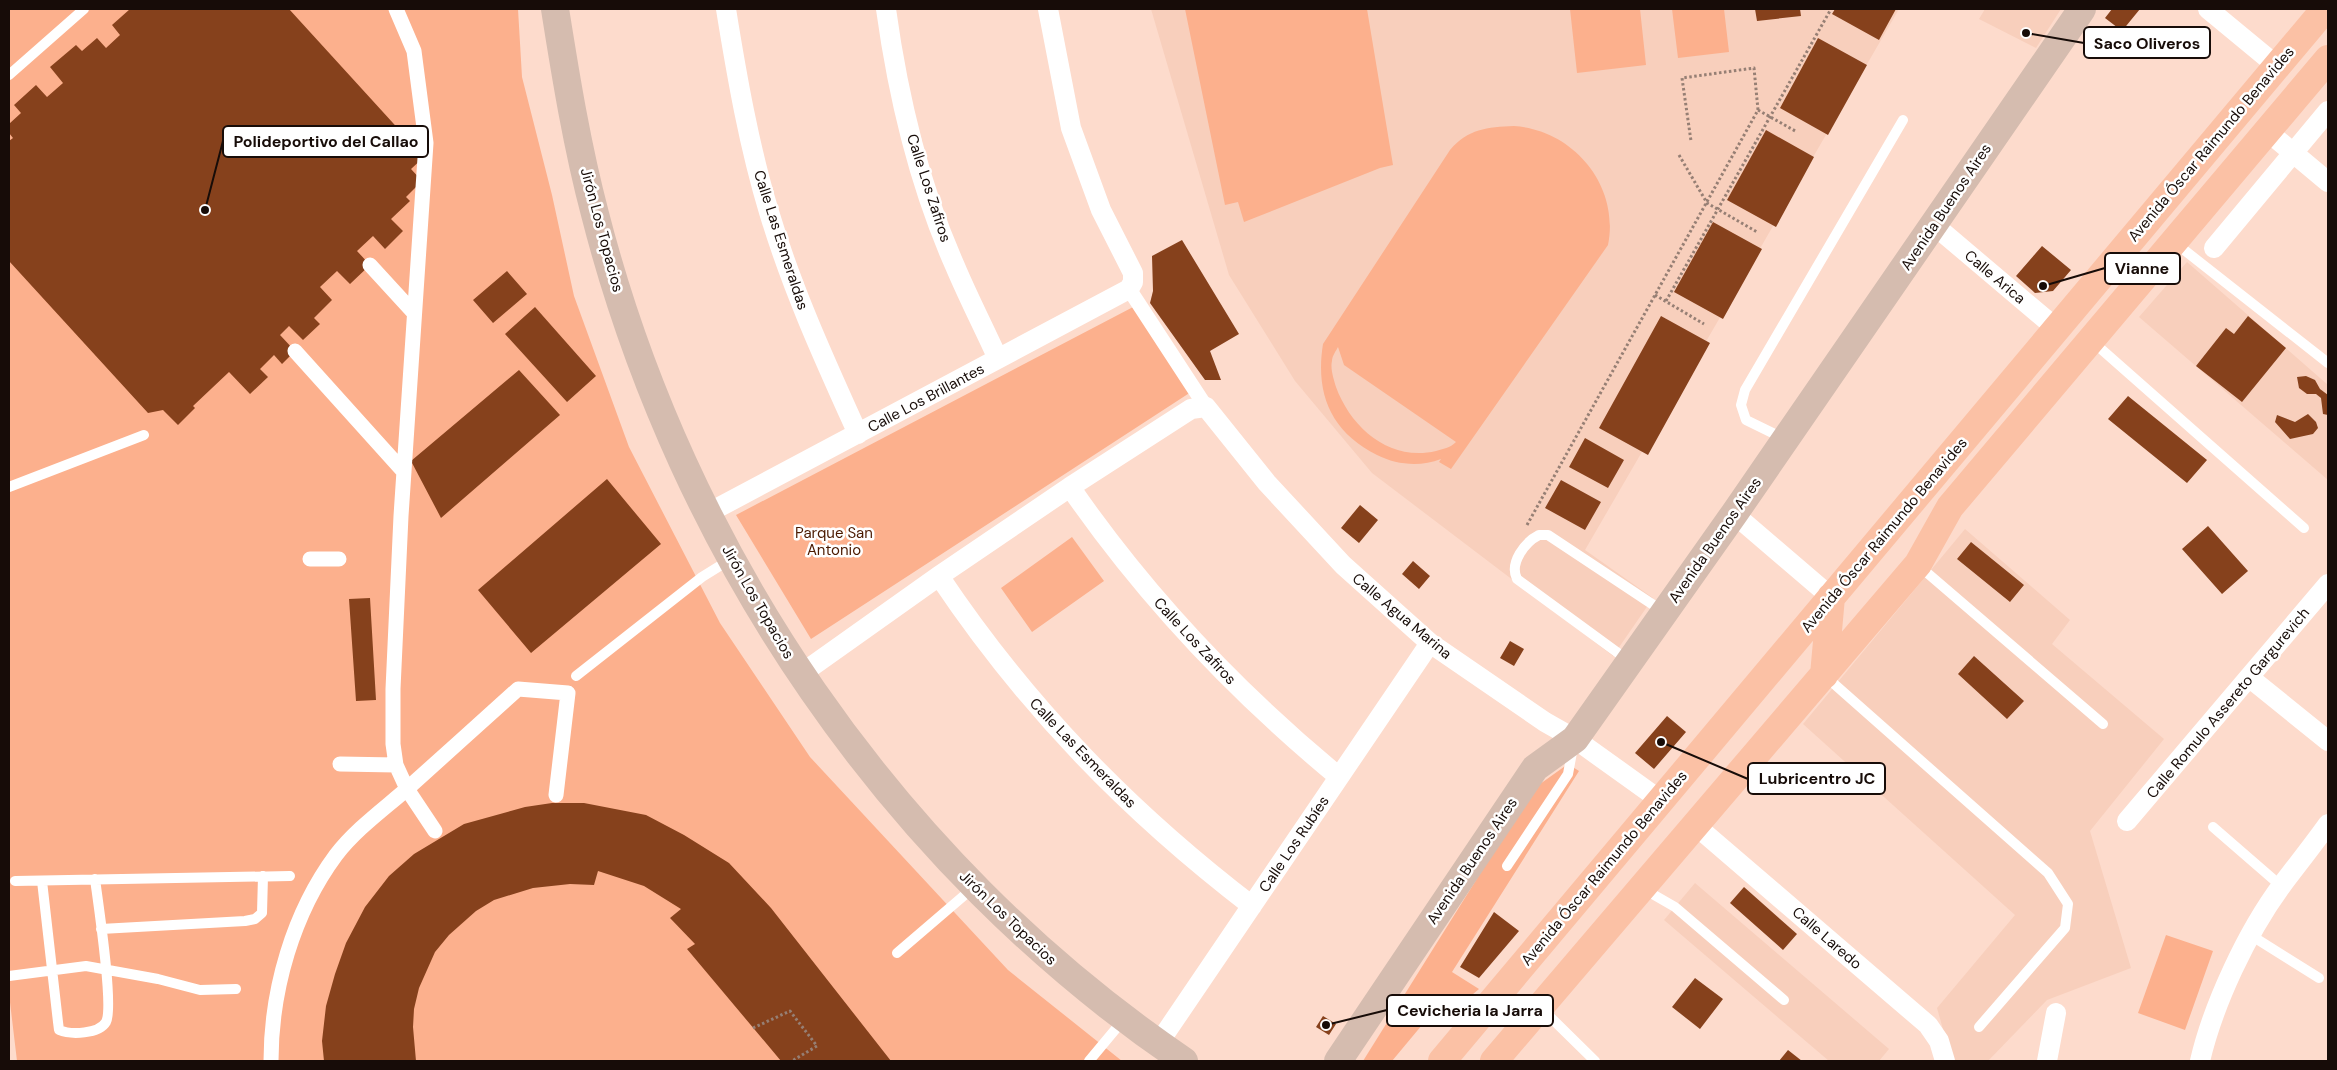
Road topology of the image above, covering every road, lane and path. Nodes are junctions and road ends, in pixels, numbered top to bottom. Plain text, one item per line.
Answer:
1 (84, 9) edge
2 (396, 9) edge
3 (555, 9) edge
4 (726, 9) edge
5 (886, 9) edge
6 (1048, 9) edge
7 (1831, 9) edge
8 (2082, 9) edge
9 (2208, 9) edge
10 (2325, 9) edge
11 (2328, 59) edge
12 (2277, 66) junction
13 (9, 75) edge
14 (1758, 110) junction
15 (2328, 111) edge
16 (1770, 117) junction
17 (1903, 120) dead end
18 (2267, 131) junction
19 (1797, 132) dead end
20 (1691, 141) dead end
21 (2293, 152) junction
22 (1679, 155) dead end
23 (2328, 182) edge
24 (1706, 203) junction
25 (2161, 204) junction
26 (1718, 210) junction
27 (1934, 225) junction
28 (1757, 232) dead end
29 (2180, 234) junction
30 (2214, 248) dead end
31 (370, 265) dead end
32 (1131, 281) junction
33 (1655, 295) junction
34 (1666, 302) junction
35 (414, 313) junction
36 (1704, 324) dead end
37 (2057, 329) junction
38 (2091, 340) junction
39 (295, 351) dead end
40 (998, 359) junction
41 (2328, 363) edge
42 (1206, 407) junction
43 (858, 434) junction
44 (144, 436) dead end
45 (1786, 440) junction
46 (404, 472) junction
47 (9, 487) edge
48 (1070, 487) junction
49 (708, 513) junction
50 (1734, 514) junction
51 (2304, 528) dead end
52 (1522, 533) dead end
53 (731, 558) junction
54 (310, 559) dead end
55 (340, 559) dead end
56 (1918, 564) junction
57 (939, 576) junction
58 (2328, 584) edge
59 (1831, 597) junction
60 (1664, 612) junction
61 (1430, 643) junction
62 (1782, 656) junction
63 (1630, 662) junction
64 (800, 674) junction
65 (576, 676) dead end
66 (2250, 678) junction
67 (1819, 680) junction
68 (2103, 724) dead end
69 (1575, 739) junction
70 (2328, 742) edge
71 (340, 764) dead end
72 (396, 766) junction
73 (1339, 777) junction
74 (407, 789) junction
75 (556, 795) dead end
76 (1660, 800) junction
77 (2127, 821) dead end
78 (2328, 824) edge
79 (1695, 825) junction
80 (2213, 828) dead end
81 (435, 831) dead end
82 (1507, 866) dead end
83 (263, 876) junction
84 (290, 876) dead end
85 (95, 879) junction
86 (15, 881) dead end
87 (42, 881) junction
88 (2281, 886) junction
89 (974, 887) junction
90 (1641, 887) junction
91 (1252, 906) junction
92 (101, 929) junction
93 (2252, 936) junction
94 (897, 953) dead end
95 (106, 970) junction
96 (52, 971) junction
97 (9, 976) edge
98 (2319, 978) dead end
99 (236, 989) dead end
100 (1784, 1000) dead end
101 (1540, 1008) junction
102 (2056, 1013) dead end
103 (1124, 1019) junction
104 (1979, 1027) dead end
105 (753, 1028) dead end
106 (1158, 1044) junction
107 (272, 1061) edge
108 (792, 1061) edge
109 (1089, 1061) edge
110 (1184, 1061) edge
111 (1338, 1061) edge
112 (1442, 1061) edge
113 (1494, 1061) edge
114 (1595, 1061) edge
115 (1945, 1061) edge
116 (2047, 1061) edge
117 (2200, 1061) edge

1 - 13 lane
2 - 35 street
3 - 49 main road, Jirón Los Topacios
4 - 43 street, Calle Las Esmeraldas
5 - 40 street, Calle Los Zafiros
6 - 32 street
7 - 16 path
8 - 27 main road, Avenida Buenos Aires
9 - 12 street
10 - 12 main road, Avenida Óscar Raimundo Benavides
11 - 18 main road
12 - 25 main road, Avenida Óscar Raimundo Benavides
14 - 16 path
14 - 20 path
14 - 24 path
15 - 21 street
16 - 19 path
16 - 26 path
17 - 45 lane
18 - 21 street
18 - 29 main road
21 - 23 street
21 - 30 street
22 - 24 path
24 - 26 path
24 - 33 path
25 - 29 main road
25 - 37 main road, Avenida Óscar Raimundo Benavides
26 - 28 path
26 - 34 path
27 - 37 street, Calle Arica
27 - 45 main road, Avenida Buenos Aires
29 - 38 main road
29 - 41 lane
31 - 35 street
32 - 40 street, Calle Los Brillantes
32 - 42 street
33 - 34 path
33 - 52 path
34 - 36 path
35 - 46 street
37 - 59 main road, Avenida Óscar Raimundo Benavides
38 - 51 lane
38 - 56 main road
39 - 46 street
40 - 43 street, Calle Los Brillantes
42 - 48 street
42 - 61 street, Calle Agua Marina
43 - 49 street, Calle Los Brillantes
44 - 47 lane
45 - 50 main road, Avenida Buenos Aires
46 - 72 street
48 - 57 street
48 - 73 street, Calle Los Zafiros
49 - 53 main road, Jirón Los Topacios
50 - 59 street
50 - 60 main road, Avenida Buenos Aires
53 - 64 main road, Jirón Los Topacios
53 - 65 lane
54 - 55 street
56 - 67 main road
56 - 68 lane
57 - 64 street
57 - 91 street, Calle Las Esmeraldas
58 - 66 street, Calle Romulo Assereto Gargurevich
59 - 62 main road, Avenida Óscar Raimundo Benavides
59 - 67 main road
60 - 63 main road, Avenida Buenos Aires
60 - 63 lane
61 - 69 street, Calle Agua Marina
61 - 73 street, Calle Los Rubíes
62 - 67 main road
62 - 76 main road, Avenida Óscar Raimundo Benavides
63 - 69 main road, Avenida Buenos Aires
64 - 89 main road, Jirón Los Topacios
66 - 70 street
66 - 77 street, Calle Romulo Assereto Gargurevich
67 - 79 main road
67 - 104 lane
69 - 76 street, Calle Agua Marina
69 - 82 lane
69 - 111 main road, Avenida Buenos Aires
71 - 72 street
72 - 74 street
73 - 91 street, Calle Los Rubíes
74 - 75 street
74 - 81 street
74 - 107 street
76 - 112 main road, Avenida Óscar Raimundo Benavides
78 - 88 street
79 - 90 main road
79 - 115 street, Calle Laredo
80 - 88 lane
83 - 84 lane
83 - 85 lane
83 - 92 lane
85 - 87 lane
85 - 92 lane
86 - 87 lane
87 - 96 lane
88 - 93 street
89 - 94 lane
89 - 103 main road, Jirón Los Topacios
90 - 100 lane
90 - 101 main road
91 - 106 street, Calle Los Rubíes
92 - 95 lane
93 - 98 lane
93 - 117 street
95 - 96 lane
95 - 96 lane
95 - 99 lane
96 - 97 lane
101 - 113 main road
101 - 114 lane
102 - 116 street
103 - 106 main road, Jirón Los Topacios
103 - 109 lane
105 - 108 path
106 - 110 main road, Jirón Los Topacios

